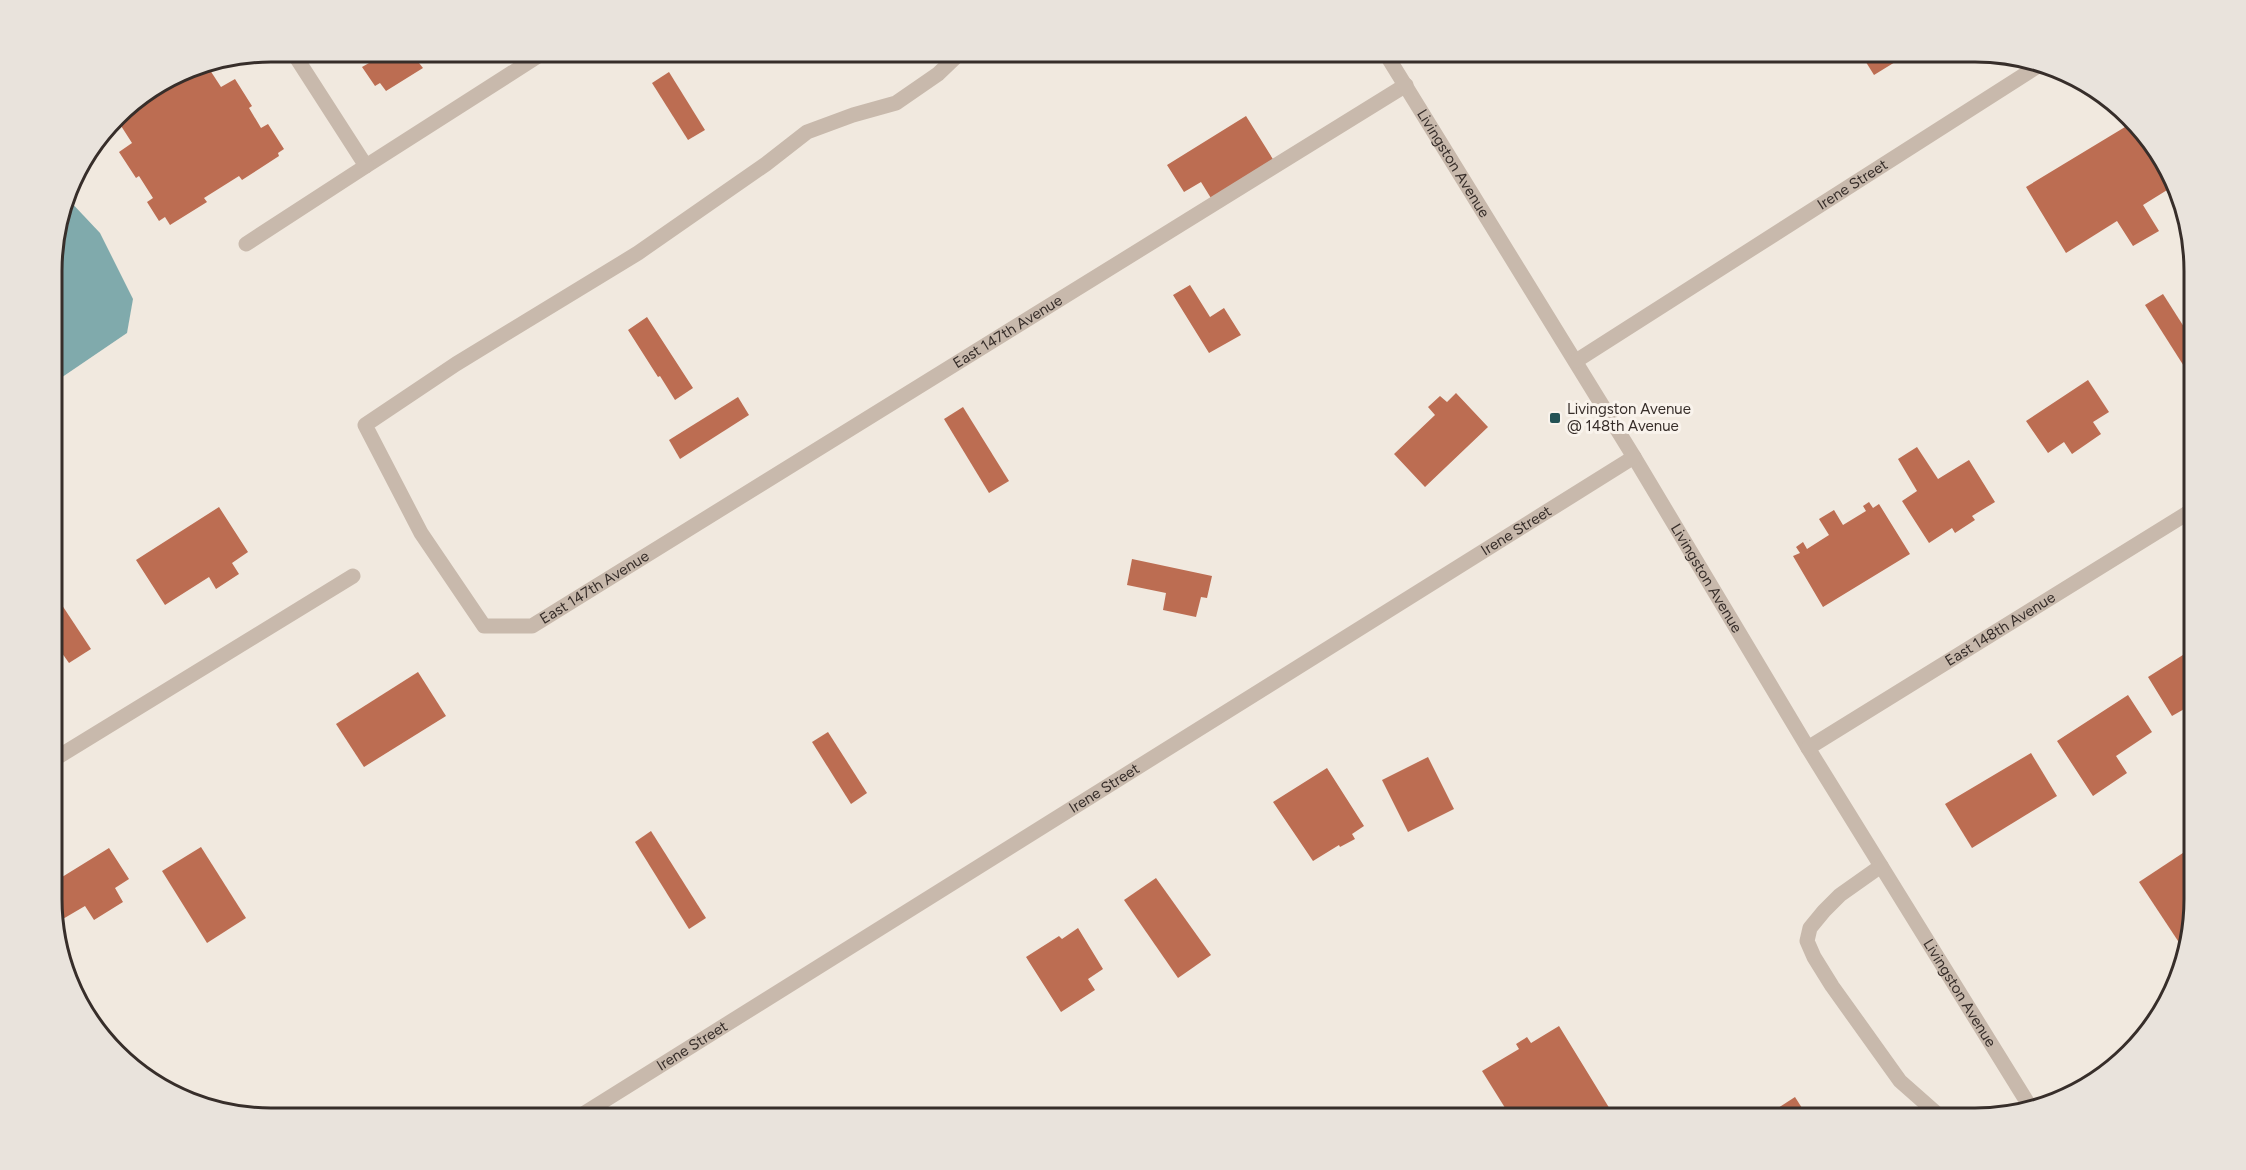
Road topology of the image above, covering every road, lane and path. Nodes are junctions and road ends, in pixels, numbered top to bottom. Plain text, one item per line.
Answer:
1 (299, 62) edge
2 (529, 62) edge
3 (951, 62) edge
4 (1391, 62) edge
5 (2031, 70) edge
6 (1406, 85) junction
7 (366, 166) junction
8 (246, 244) dead end
9 (1576, 361) junction
10 (1634, 457) junction
11 (2184, 515) edge
12 (353, 576) dead end
13 (1808, 748) junction
14 (62, 754) edge
15 (1881, 866) junction
16 (2027, 1101) edge
17 (593, 1108) edge
18 (1930, 1108) edge

1 - 7 street
2 - 7 street
3 - 6 street, East 147th Avenue
4 - 6 street, Livingston Avenue
5 - 9 street, Irene Street
6 - 9 street, Livingston Avenue
7 - 8 street
9 - 10 street, Livingston Avenue
10 - 13 street, Livingston Avenue
10 - 17 street, Irene Street
11 - 13 street, East 148th Avenue
12 - 14 street
13 - 15 street, Livingston Avenue
15 - 16 street, Livingston Avenue
15 - 18 street

